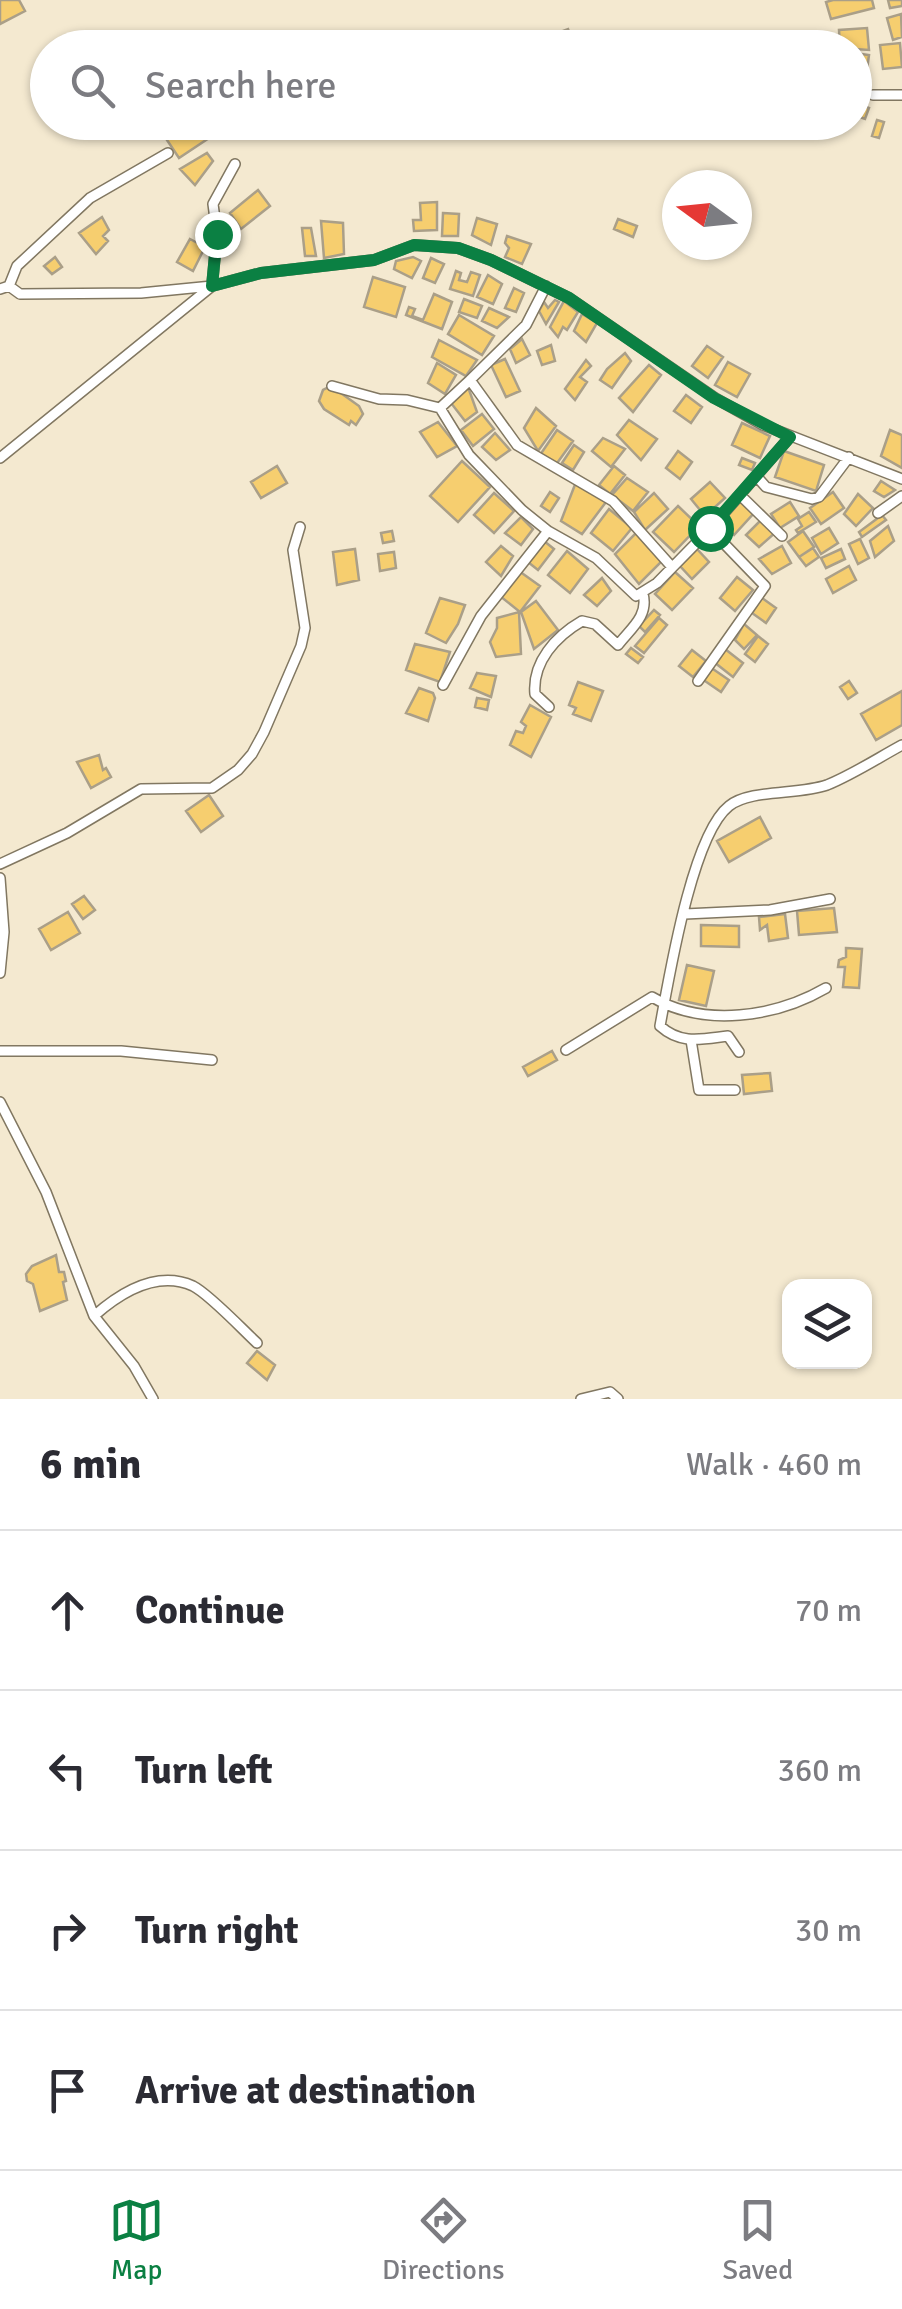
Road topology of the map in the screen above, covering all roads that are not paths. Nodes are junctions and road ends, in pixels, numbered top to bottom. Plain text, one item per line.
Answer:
1 (873, 95) dead end
2 (902, 96) edge
3 (168, 153) dead end
4 (235, 164) dead end
5 (212, 286) junction
6 (546, 286) junction
7 (4, 288) edge
8 (470, 380) junction
9 (332, 386) dead end
10 (440, 408) junction
11 (790, 437) junction
12 (849, 457) junction
13 (0, 458) edge
14 (757, 477) junction
15 (902, 480) edge
16 (740, 495) junction
17 (902, 496) edge
18 (878, 513) dead end
19 (300, 526) dead end
20 (710, 528) junction
21 (548, 530) junction
22 (782, 536) dead end
23 (671, 566) junction
24 (643, 594) junction
25 (698, 681) dead end
26 (443, 685) dead end
27 (549, 707) dead end
28 (902, 745) edge
29 (0, 864) edge
30 (0, 878) edge
31 (830, 899) dead end
32 (685, 914) junction
33 (2, 934) edge
34 (0, 973) edge
35 (826, 988) dead end
36 (664, 1004) junction
37 (692, 1040) junction
38 (566, 1050) dead end
39 (0, 1052) edge
40 (739, 1052) dead end
41 (212, 1060) dead end
42 (735, 1090) dead end
43 (0, 1102) edge
44 (94, 1316) junction
45 (258, 1343) dead end
46 (153, 1399) edge
47 (581, 1399) edge
48 (618, 1399) edge

1 - 2 street
3 - 7 street
4 - 5 street
5 - 6 street
5 - 7 street
5 - 13 street
6 - 8 street
6 - 11 street
8 - 10 street
8 - 23 street
9 - 10 street
10 - 21 street
11 - 12 street
11 - 14 street
12 - 14 street
12 - 15 street
14 - 16 street
16 - 20 street
16 - 22 street
17 - 18 street
19 - 29 street
20 - 23 street
20 - 25 street
21 - 24 street
21 - 26 street
23 - 24 street
24 - 27 street
28 - 32 street
30 - 33 street
31 - 32 street
32 - 36 street
33 - 34 street
35 - 36 street
36 - 37 street
36 - 38 street
37 - 40 street
37 - 42 street
39 - 41 street
43 - 44 street
44 - 45 street
44 - 46 street
47 - 48 street

